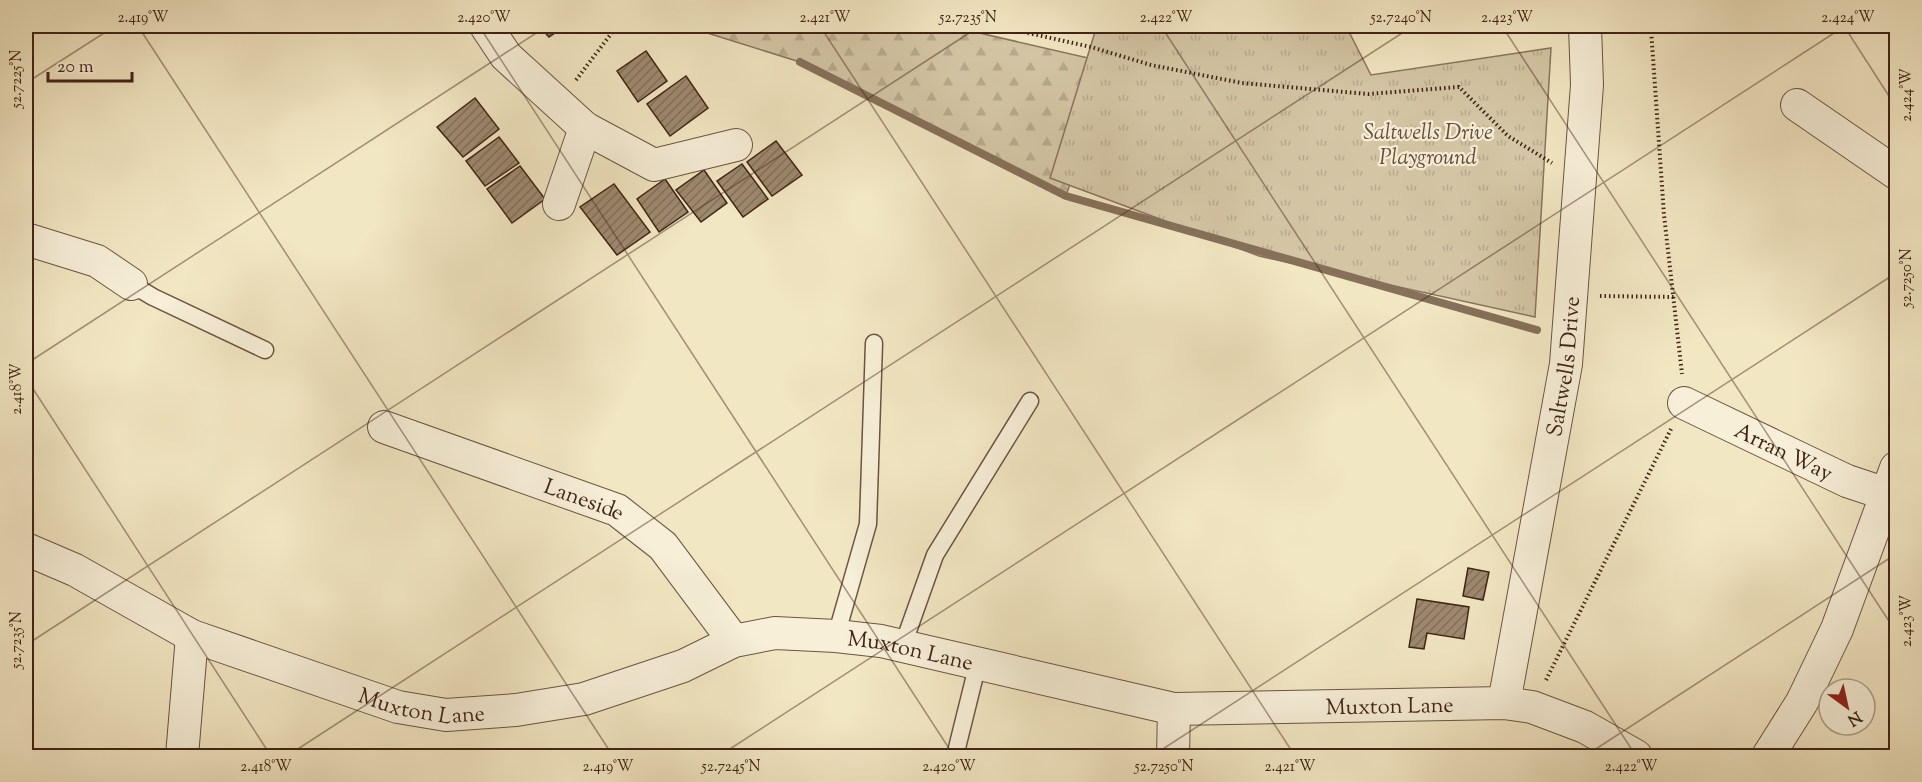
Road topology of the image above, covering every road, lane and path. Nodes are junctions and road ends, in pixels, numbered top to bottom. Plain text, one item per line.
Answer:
1 (486, 26) edge
2 (617, 26) edge
3 (997, 26) edge
4 (1585, 26) edge
5 (559, 104) junction
6 (1797, 105) dead end
7 (585, 128) junction
8 (736, 145) dead end
9 (1896, 173) edge
10 (1581, 181) junction
11 (560, 204) dead end
12 (26, 239) edge
13 (132, 284) joint
14 (1572, 296) junction
15 (1674, 297) junction
16 (874, 343) dead end
17 (265, 350) dead end
18 (1030, 401) dead end
19 (1684, 403) junction
20 (384, 427) dead end
21 (1891, 481) edge
22 (26, 549) edge
23 (192, 636) junction
24 (836, 636) junction
25 (734, 641) junction
26 (903, 645) junction
27 (978, 663) junction
28 (1518, 705) junction
29 (1173, 709) junction
30 (182, 756) edge
31 (955, 756) edge
32 (1173, 756) edge
33 (1636, 756) edge
34 (1768, 756) edge

1 - 5 street
2 - 5 path
3 - 10 path
4 - 10 street, Saltwells Drive
4 - 15 path
5 - 7 street
6 - 9 street
7 - 8 street
7 - 11 street
10 - 14 street, Saltwells Drive
12 - 13 street
13 - 17 lane
14 - 15 path
14 - 28 street, Saltwells Drive
15 - 19 path
16 - 24 lane
18 - 26 lane
19 - 21 street, Arran Way
19 - 28 path
20 - 25 street, Laneside
21 - 34 street
22 - 23 street, Muxton Lane
23 - 25 street, Muxton Lane
23 - 30 street
24 - 25 street, Muxton Lane
24 - 26 street, Muxton Lane
26 - 27 street, Muxton Lane
27 - 29 street, Muxton Lane
27 - 31 lane
28 - 29 street, Muxton Lane
28 - 33 street, Muxton Lane
29 - 32 street

